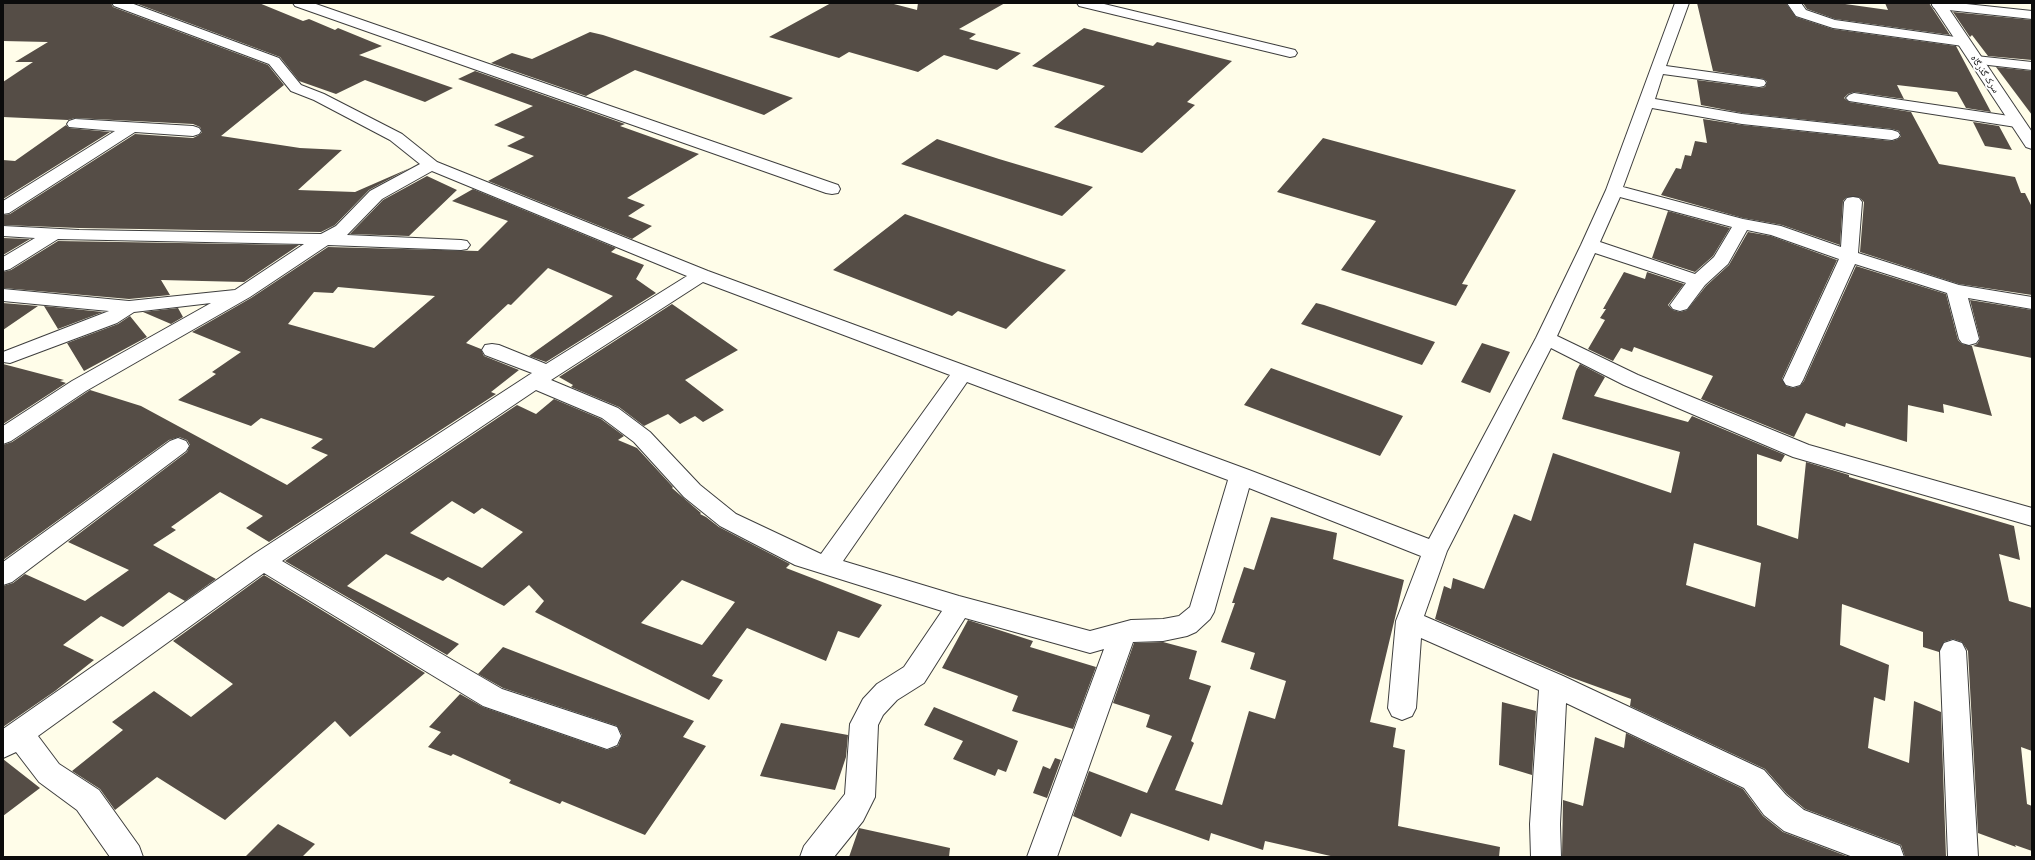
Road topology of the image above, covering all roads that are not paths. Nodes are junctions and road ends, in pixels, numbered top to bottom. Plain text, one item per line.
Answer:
1 (119, 3) edge
2 (300, 3) edge
3 (1084, 3) edge
4 (1682, 3) edge
5 (1794, 3) edge
6 (1939, 4) edge
7 (2032, 15) edge
8 (1964, 42) junction
9 (1290, 53) dead end
10 (1976, 60) junction
11 (2032, 66) edge
12 (1658, 69) junction
13 (1759, 83) dead end
14 (1854, 98) dead end
15 (1646, 102) junction
16 (2016, 122) junction
17 (75, 124) dead end
18 (131, 128) junction
19 (192, 131) dead end
20 (1892, 135) dead end
21 (2030, 140) edge
22 (431, 166) junction
23 (832, 189) dead end
24 (1614, 190) junction
25 (1853, 202) dead end
26 (3, 209) edge
27 (1742, 224) junction
28 (3, 231) edge
29 (54, 234) junction
30 (324, 239) junction
31 (1590, 244) junction
32 (461, 245) dead end
33 (1849, 256) junction
34 (3, 265) edge
35 (700, 275) junction
36 (1698, 281) junction
37 (1956, 290) junction
38 (243, 293) junction
39 (3, 294) edge
40 (2032, 303) edge
41 (1680, 305) dead end
42 (129, 308) junction
43 (1546, 338) junction
44 (1969, 339) dead end
45 (492, 350) dead end
46 (10, 357) dead end
47 (962, 373) junction
48 (541, 377) junction
49 (1793, 380) dead end
50 (3, 436) edge
51 (178, 446) dead end
52 (1241, 476) junction
53 (2032, 517) edge
54 (1435, 551) junction
55 (263, 561) junction
56 (827, 565) junction
57 (3, 575) edge
58 (959, 606) junction
59 (1409, 621) junction
60 (1122, 635) junction
61 (1953, 651) dead end
62 (1553, 684) junction
63 (1402, 708) dead end
64 (607, 736) dead end
65 (11, 740) edge
66 (128, 857) edge
67 (814, 857) edge
68 (1042, 857) edge
69 (1546, 857) edge
70 (1889, 857) edge
71 (1963, 857) edge

1 - 22 street
2 - 23 street
3 - 9 street
4 - 12 street
5 - 8 street
6 - 7 street
6 - 8 street, سرک گذرگاه
8 - 10 street, سرک گذرگاه
10 - 11 street
10 - 16 street, سرک گذرگاه
12 - 13 street
12 - 15 street
14 - 16 street
15 - 20 street
15 - 24 street
16 - 21 street, سرک گذرگاه
17 - 18 street
18 - 19 street
18 - 26 street
22 - 30 street
22 - 35 street
24 - 27 street
24 - 31 street
25 - 33 street
27 - 33 street
27 - 36 street
28 - 29 street
29 - 30 street
29 - 34 street
30 - 32 street
30 - 38 street
31 - 36 street
31 - 43 street
33 - 37 street
33 - 49 street
35 - 47 street
35 - 48 street
36 - 41 street
37 - 40 street
37 - 44 street
38 - 42 street
38 - 50 street
39 - 42 street
42 - 46 street
43 - 53 street
43 - 54 street
45 - 48 street
47 - 52 street
47 - 56 street
48 - 55 street
48 - 56 street
51 - 57 street
52 - 54 street
52 - 60 street
54 - 59 street
55 - 64 street
55 - 65 street
56 - 58 street
58 - 60 street
58 - 67 street
59 - 62 street
59 - 63 street
60 - 68 street
61 - 71 street
62 - 69 street
62 - 70 street
65 - 66 street

